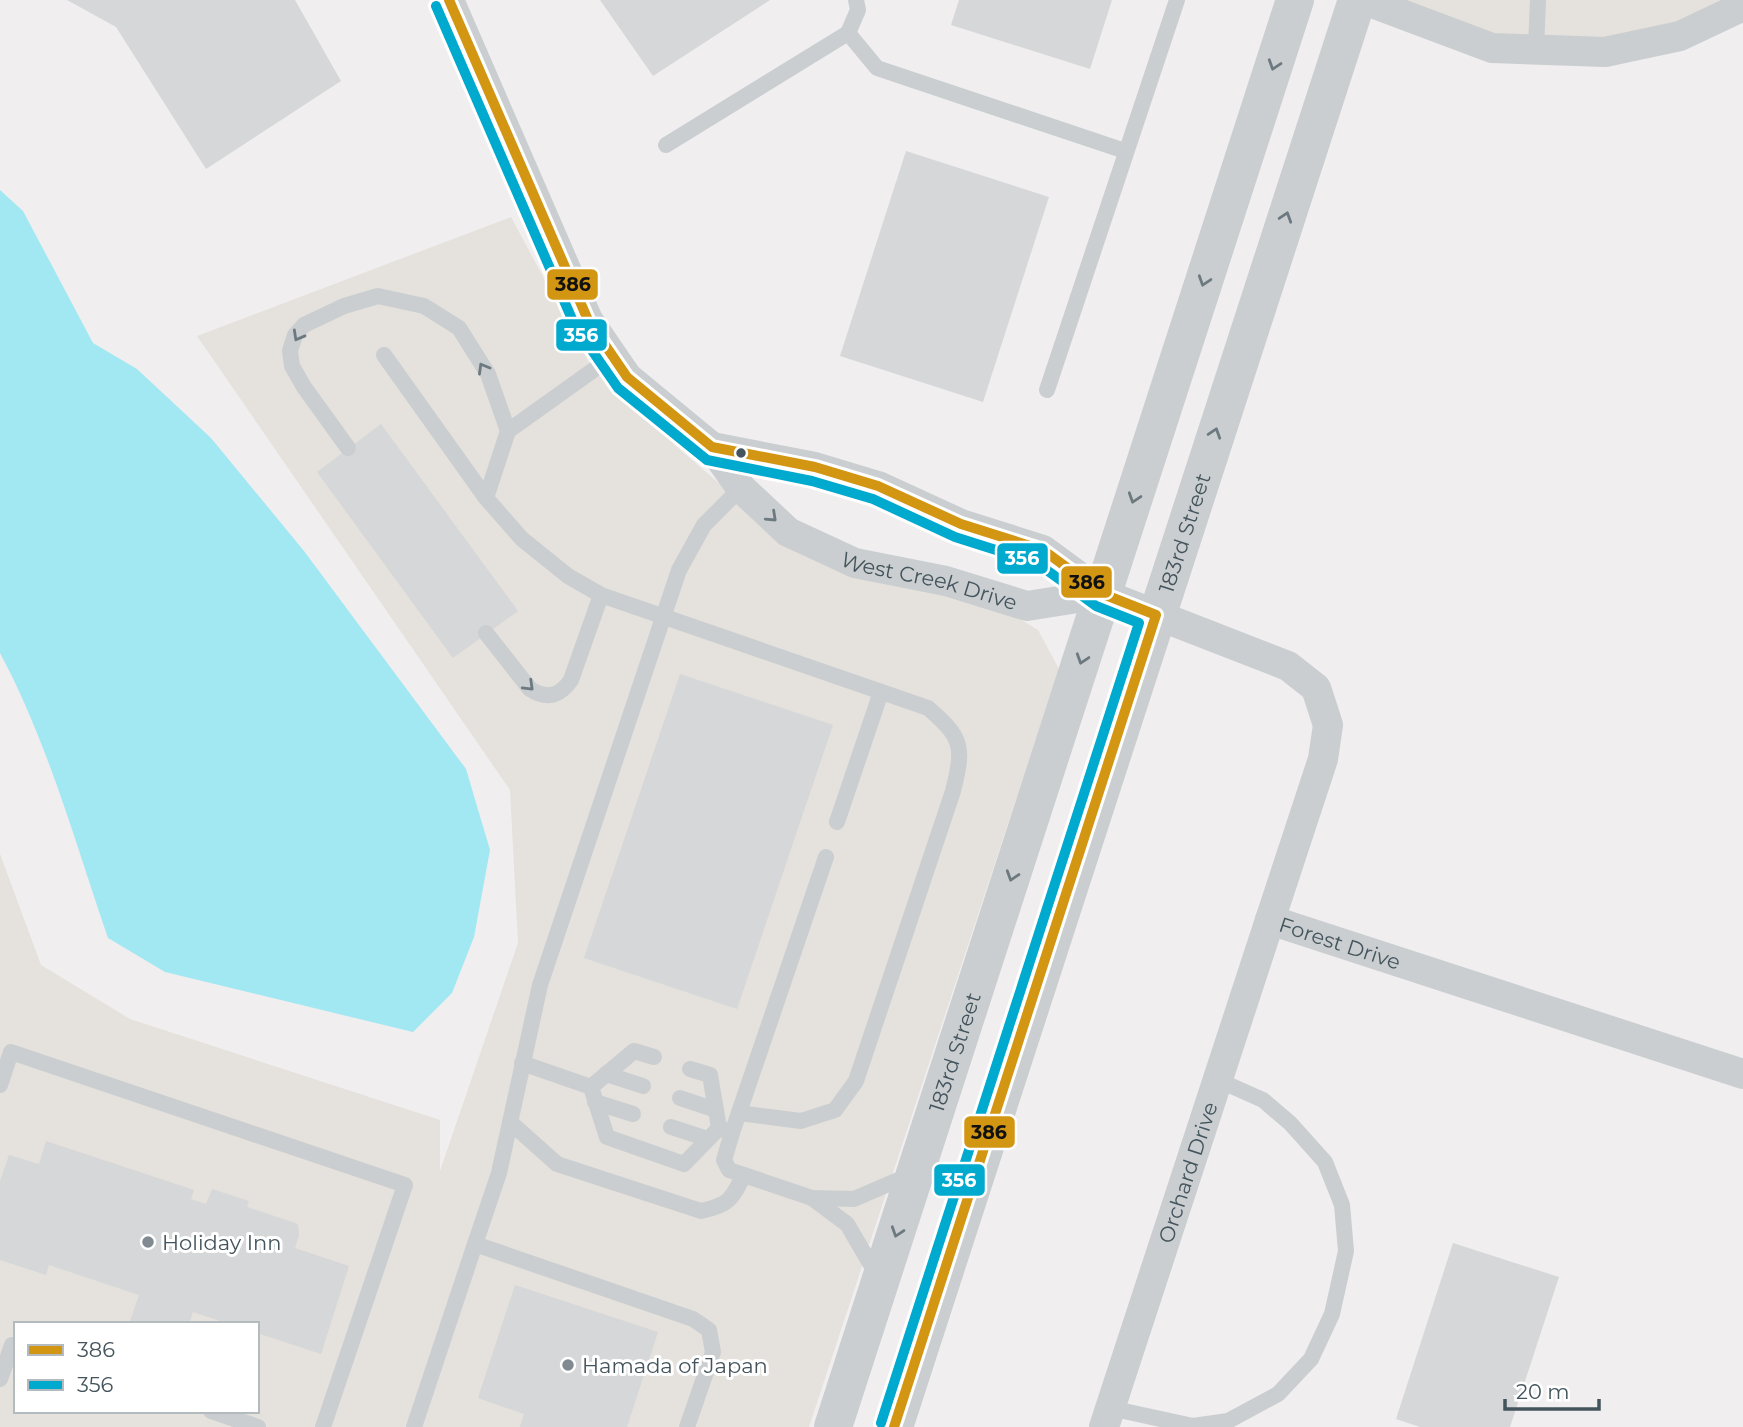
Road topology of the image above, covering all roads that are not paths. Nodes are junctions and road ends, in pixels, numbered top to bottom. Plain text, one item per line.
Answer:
1 (449, 0) edge
2 (856, 0) edge
3 (1177, 0) edge
4 (1295, 0) edge
5 (1357, 0) edge
6 (1364, 0) edge
7 (1538, 0) edge
8 (1740, 8) edge
9 (848, 33) junction
10 (1536, 49) junction
11 (666, 145) dead end
12 (1125, 151) junction
13 (384, 355) dead end
14 (613, 356) junction
15 (1047, 390) dead end
16 (508, 431) junction
17 (712, 447) junction
18 (348, 448) dead end
19 (741, 488) junction
20 (486, 498) junction
21 (1103, 594) junction
22 (601, 596) junction
23 (1156, 615) junction
24 (664, 618) junction
25 (486, 634) dead end
26 (881, 692) junction
27 (837, 822) dead end
28 (826, 857) dead end
29 (1270, 920) junction
30 (654, 1057) dead end
31 (523, 1063) junction
32 (690, 1069) dead end
33 (606, 1074) junction
34 (1743, 1074) edge
35 (1217, 1080) junction
36 (0, 1085) edge
37 (643, 1086) dead end
38 (593, 1094) junction
39 (680, 1098) dead end
40 (716, 1110) junction
41 (739, 1113) junction
42 (633, 1114) dead end
43 (510, 1122) junction
44 (671, 1127) dead end
45 (720, 1133) junction
46 (916, 1172) junction
47 (744, 1175) junction
48 (812, 1198) junction
49 (475, 1244) junction
50 (881, 1282) junction
51 (9, 1344) edge
52 (0, 1379) edge
53 (217, 1413) edge
54 (1107, 1418) edge
55 (258, 1427) edge
56 (323, 1427) edge
57 (414, 1427) edge
58 (687, 1427) edge
59 (833, 1427) edge
60 (894, 1427) edge
61 (1194, 1427) edge

1 - 14 street, West Creek Drive
2 - 9 lane
3 - 12 lane
4 -> 21 street, 183rd Street
23 -> 5 street, 183rd Street
6 - 10 street
7 - 10 lane
8 - 10 street
9 - 11 lane
9 - 12 lane
12 - 15 lane
13 - 20 lane
14 - 16 lane
14 - 17 street, West Creek Drive
16 -> 18 lane
16 - 20 lane
17 - 19 street, West Creek Drive
17 - 21 street, West Creek Drive
19 -> 21 street, West Creek Drive
19 - 24 lane
20 - 22 lane
21 - 23 street, Forest Drive
21 -> 46 street, 183rd Street
22 - 24 lane
25 -> 22 lane
23 - 29 street, Forest Drive
23 - 60 street, 183rd Street
24 - 26 lane
24 - 31 lane
26 - 27 lane
26 - 41 lane
28 - 41 lane
29 - 34 street, Forest Drive
29 - 35 street, Orchard Drive
30 - 33 lane
31 - 38 lane
31 - 43 lane
32 - 40 lane
33 - 37 lane
33 - 38 lane
35 - 54 street, Orchard Drive
35 - 61 lane
36 - 56 lane
38 - 42 lane
38 - 45 lane
39 - 40 lane
40 - 45 lane
41 - 45 lane
43 - 47 lane
43 - 49 lane
44 - 45 lane
45 - 47 lane
46 - 48 lane
46 -> 50 street, 183rd Street
47 - 48 lane
48 - 50 lane
49 - 57 lane
49 - 58 lane
50 - 59 street, 183rd Street
51 - 52 lane
53 - 55 lane
54 - 61 lane

